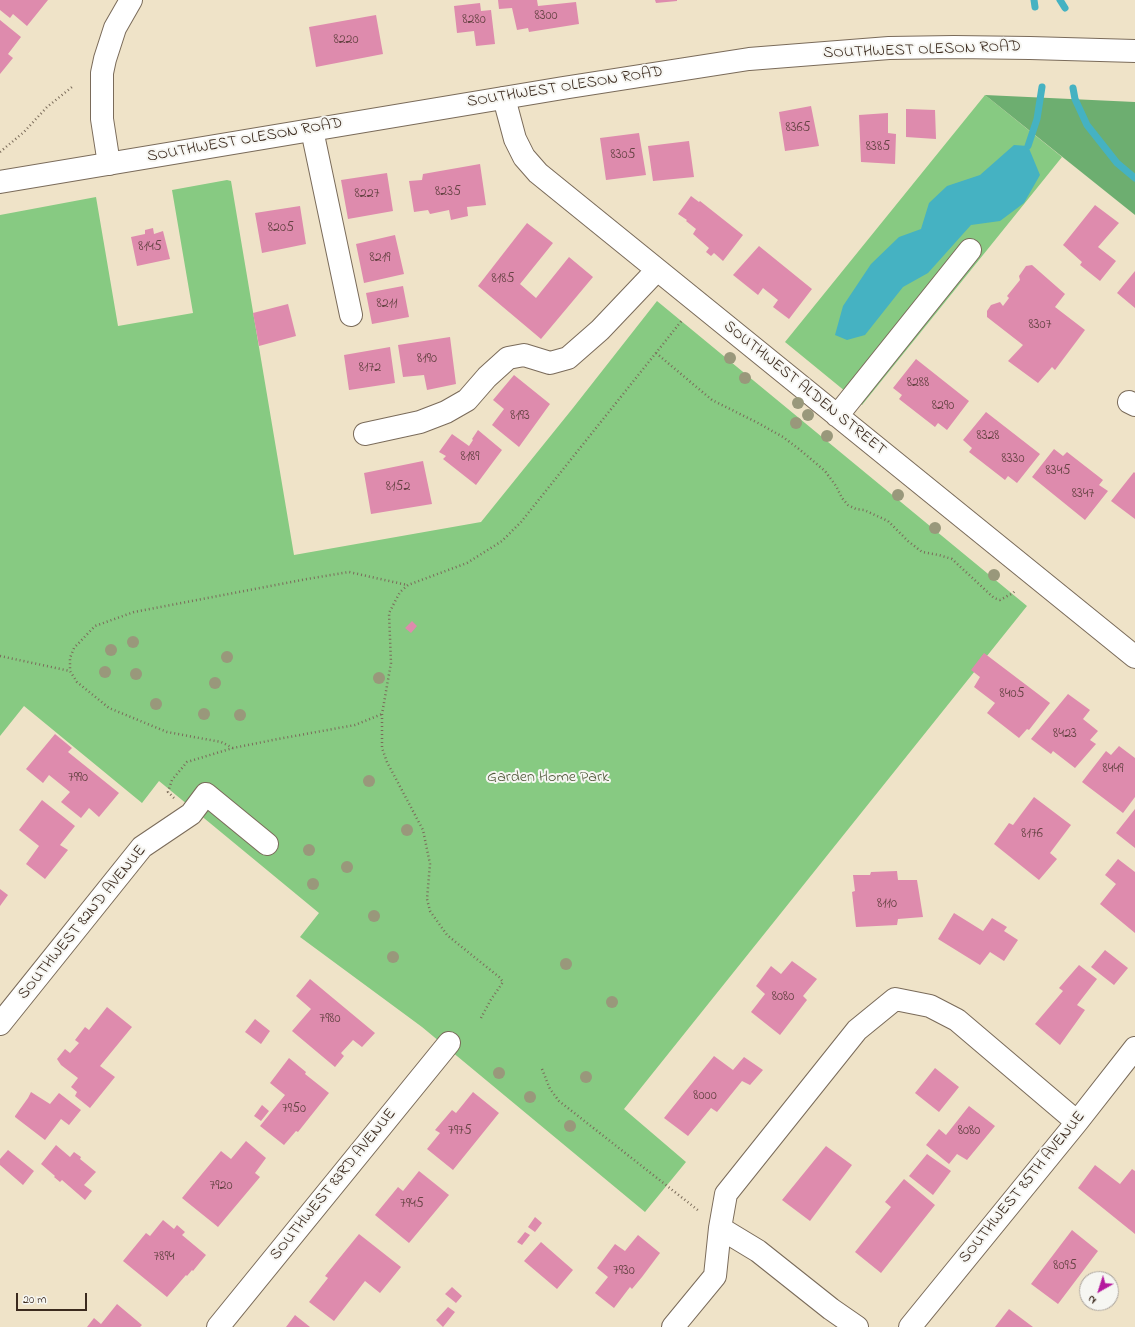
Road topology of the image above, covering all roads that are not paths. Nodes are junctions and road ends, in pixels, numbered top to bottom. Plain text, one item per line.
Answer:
1 (131, 0) edge
2 (1135, 51) edge
3 (504, 98) junction
4 (312, 130) junction
5 (109, 164) junction
6 (0, 182) edge
7 (970, 250) dead end
8 (657, 270) junction
9 (351, 315) dead end
10 (837, 416) junction
11 (365, 434) dead end
12 (1135, 657) edge
13 (267, 844) dead end
14 (0, 1024) edge
15 (449, 1042) dead end
16 (1135, 1048) edge
17 (1076, 1122) junction
18 (720, 1228) junction
19 (218, 1327) edge
20 (673, 1327) edge
21 (857, 1327) edge
22 (910, 1327) edge

1 - 5 street
2 - 3 street, SOUTHWEST OLESON ROAD
3 - 4 street, SOUTHWEST OLESON ROAD
3 - 8 street, SOUTHWEST ALDEN STREET
4 - 5 street, SOUTHWEST OLESON ROAD
4 - 9 street
5 - 6 street, SOUTHWEST OLESON ROAD
7 - 10 street
8 - 10 street, SOUTHWEST ALDEN STREET
8 - 11 street
10 - 12 street, SOUTHWEST ALDEN STREET
13 - 14 street, SOUTHWEST 82ND AVENUE
15 - 19 street, SOUTHWEST 83RD AVENUE
16 - 17 street, SOUTHWEST 85TH AVENUE
17 - 18 street
17 - 22 street, SOUTHWEST 85TH AVENUE
18 - 20 street
18 - 21 street

